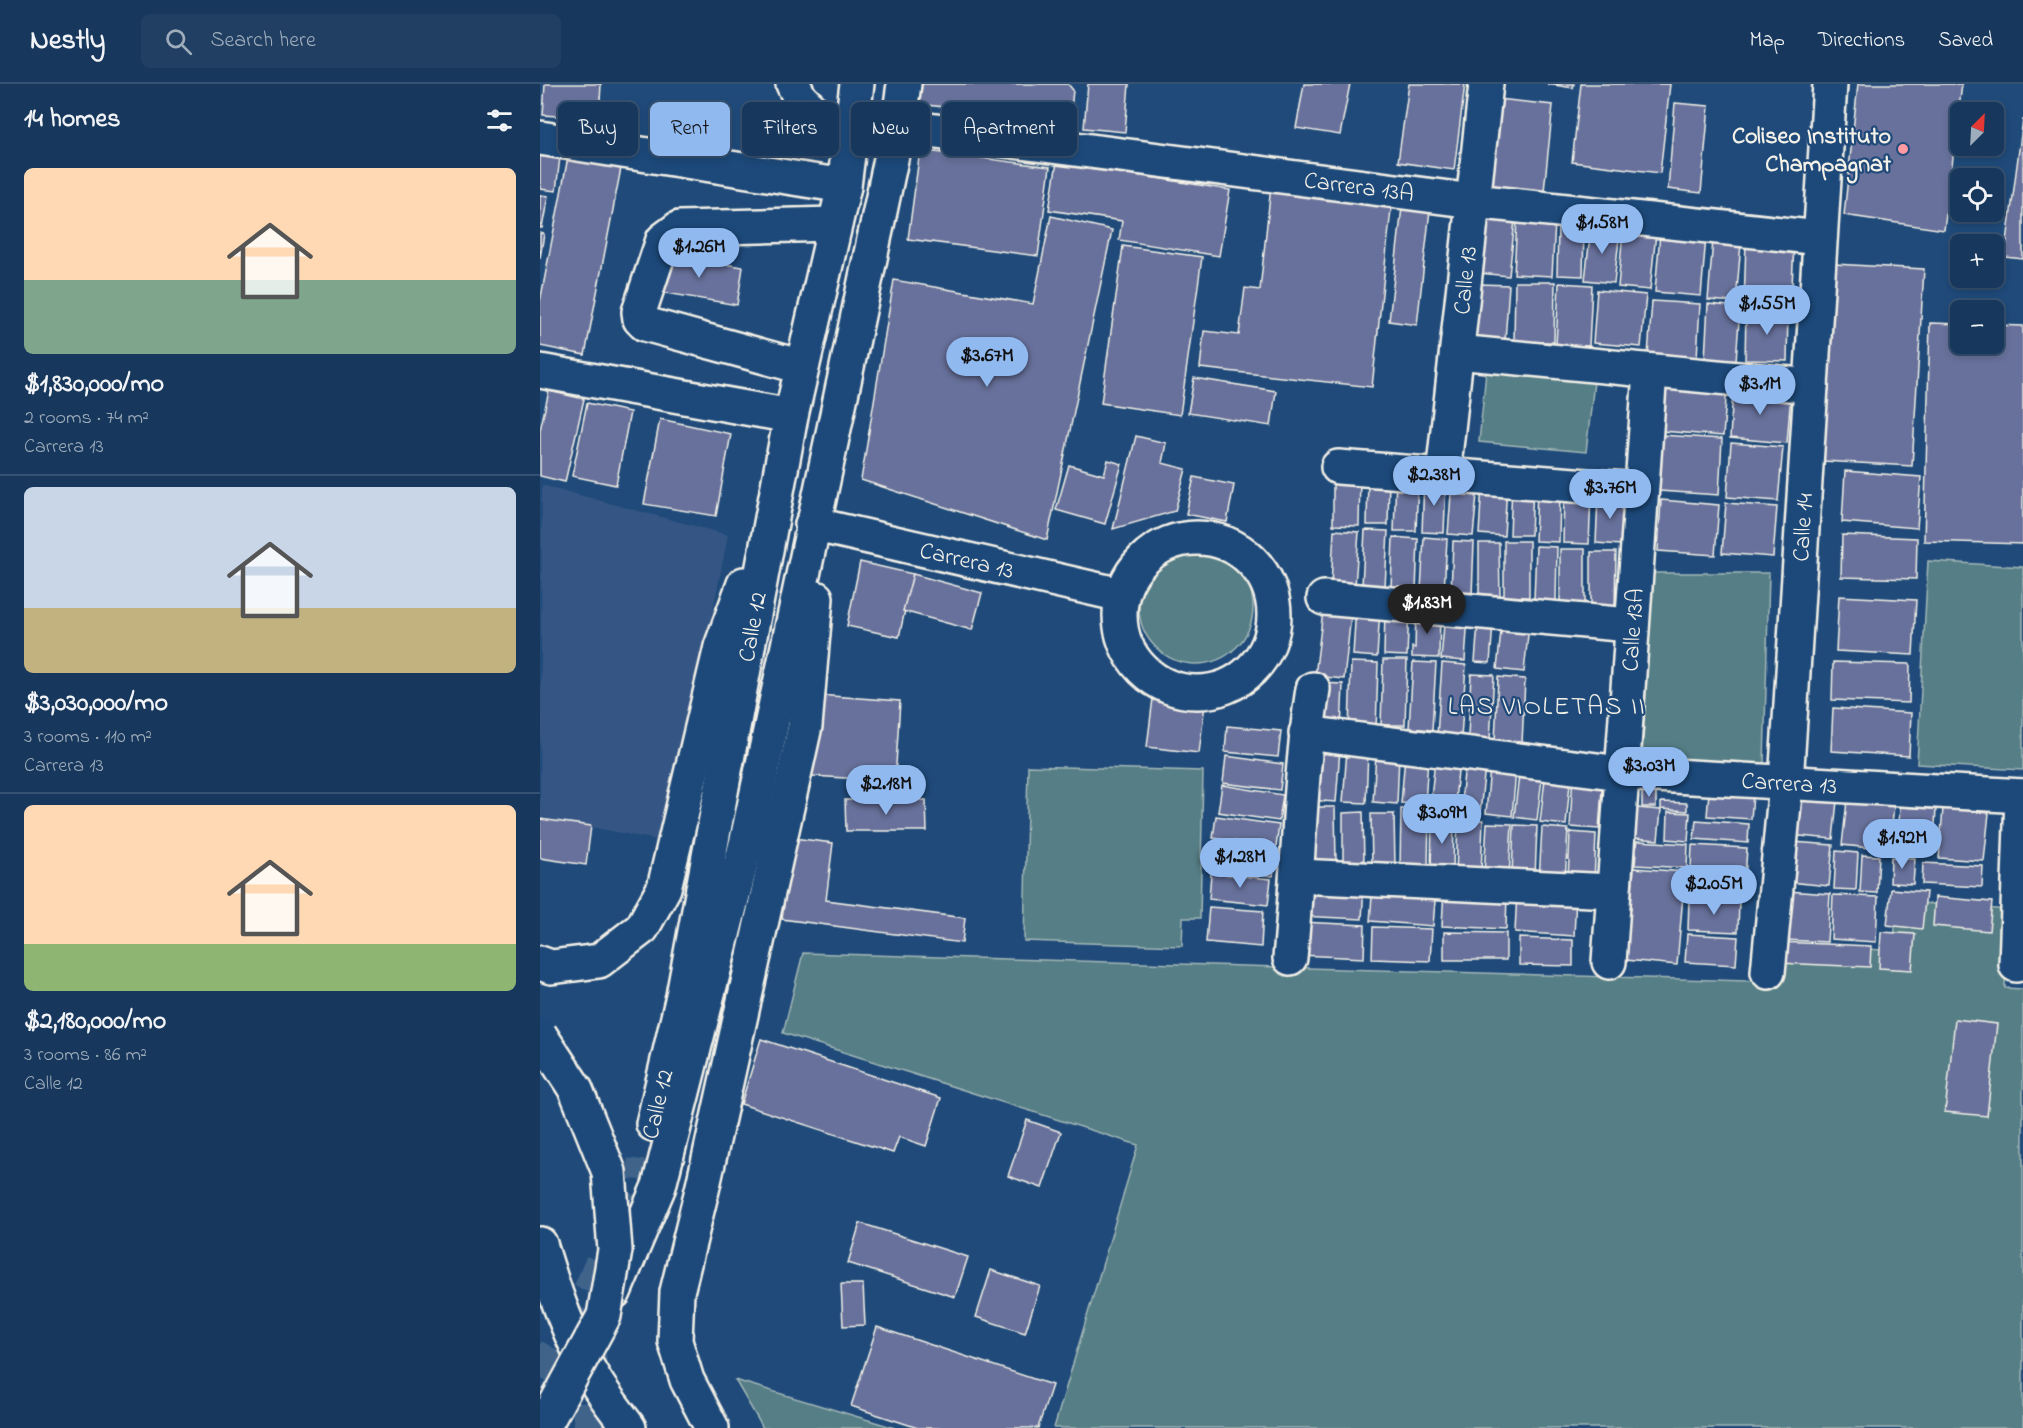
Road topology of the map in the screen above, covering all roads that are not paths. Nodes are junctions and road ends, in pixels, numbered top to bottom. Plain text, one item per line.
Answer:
1 (793, 84) edge
2 (857, 84) edge
3 (904, 84) edge
4 (1486, 84) edge
5 (1830, 84) edge
6 (901, 102) edge
7 (930, 130) edge
8 (540, 138) edge
9 (849, 146) junction
10 (892, 156) edge
11 (844, 186) junction
12 (1473, 201) junction
13 (835, 224) junction
14 (1820, 238) junction
15 (1457, 352) junction
16 (802, 367) junction
17 (540, 371) edge
18 (1650, 371) junction
19 (1811, 386) junction
20 (791, 416) junction
21 (1338, 467) dead end
22 (1443, 475) junction
23 (1640, 490) junction
24 (777, 492) junction
25 (810, 537) junction
26 (1121, 595) junction
27 (1324, 598) dead end
28 (1630, 625) junction
29 (1312, 689) dead end
30 (1306, 733) junction
31 (1621, 773) junction
32 (1786, 783) junction
33 (2023, 796) edge
34 (1298, 876) junction
35 (1613, 891) junction
36 (1290, 958) dead end
37 (1609, 962) dead end
38 (540, 963) edge
39 (2016, 965) dead end
40 (1768, 972) dead end
41 (540, 1035) edge
42 (641, 1170) tunnel mouth
43 (540, 1244) edge
44 (604, 1316) junction
45 (540, 1400) edge
46 (543, 1428) edge
47 (550, 1428) edge
48 (629, 1428) edge
49 (712, 1428) edge

1 - 9 street
2 - 9 street, Calle 12
3 - 6 street, Calle 12
4 - 12 street, Calle 13
5 - 14 street, Calle 14
7 - 12 street, Carrera 13A
8 - 11 street
9 - 11 street, Calle 12
10 - 25 street, Calle 12
11 - 13 street, Calle 12
12 - 14 street, Carrera 13A
12 - 15 street, Calle 13
13 - 16 street, Calle 12
13 - 16 street
14 - 19 street, Calle 14
15 - 18 street
15 - 22 street, Calle 13
16 - 20 street, Calle 12
17 - 20 street
18 - 19 street
18 - 23 street, Calle 13A
19 - 32 street, Calle 14
20 - 24 street, Calle 12
21 - 22 street
22 - 23 street
23 - 28 street, Calle 13A
24 - 38 street
24 - 42 street, Calle 12
25 - 26 street, Carrera 13
25 - 44 street, Calle 12, bridge
25 - 49 street
26 - 26 street
27 - 28 street
28 - 31 street, Calle 13A
29 - 30 street
30 - 31 street, Carrera 13
30 - 34 street
31 - 32 street, Carrera 13
31 - 35 street, Calle 13A
32 - 33 street, Carrera 13
32 - 40 street, Calle 14
33 - 39 street
34 - 35 street
34 - 36 street
35 - 37 street, Calle 13A
41 - 44 street, bridge
43 - 48 street
44 - 46 street, bridge
45 - 47 street

